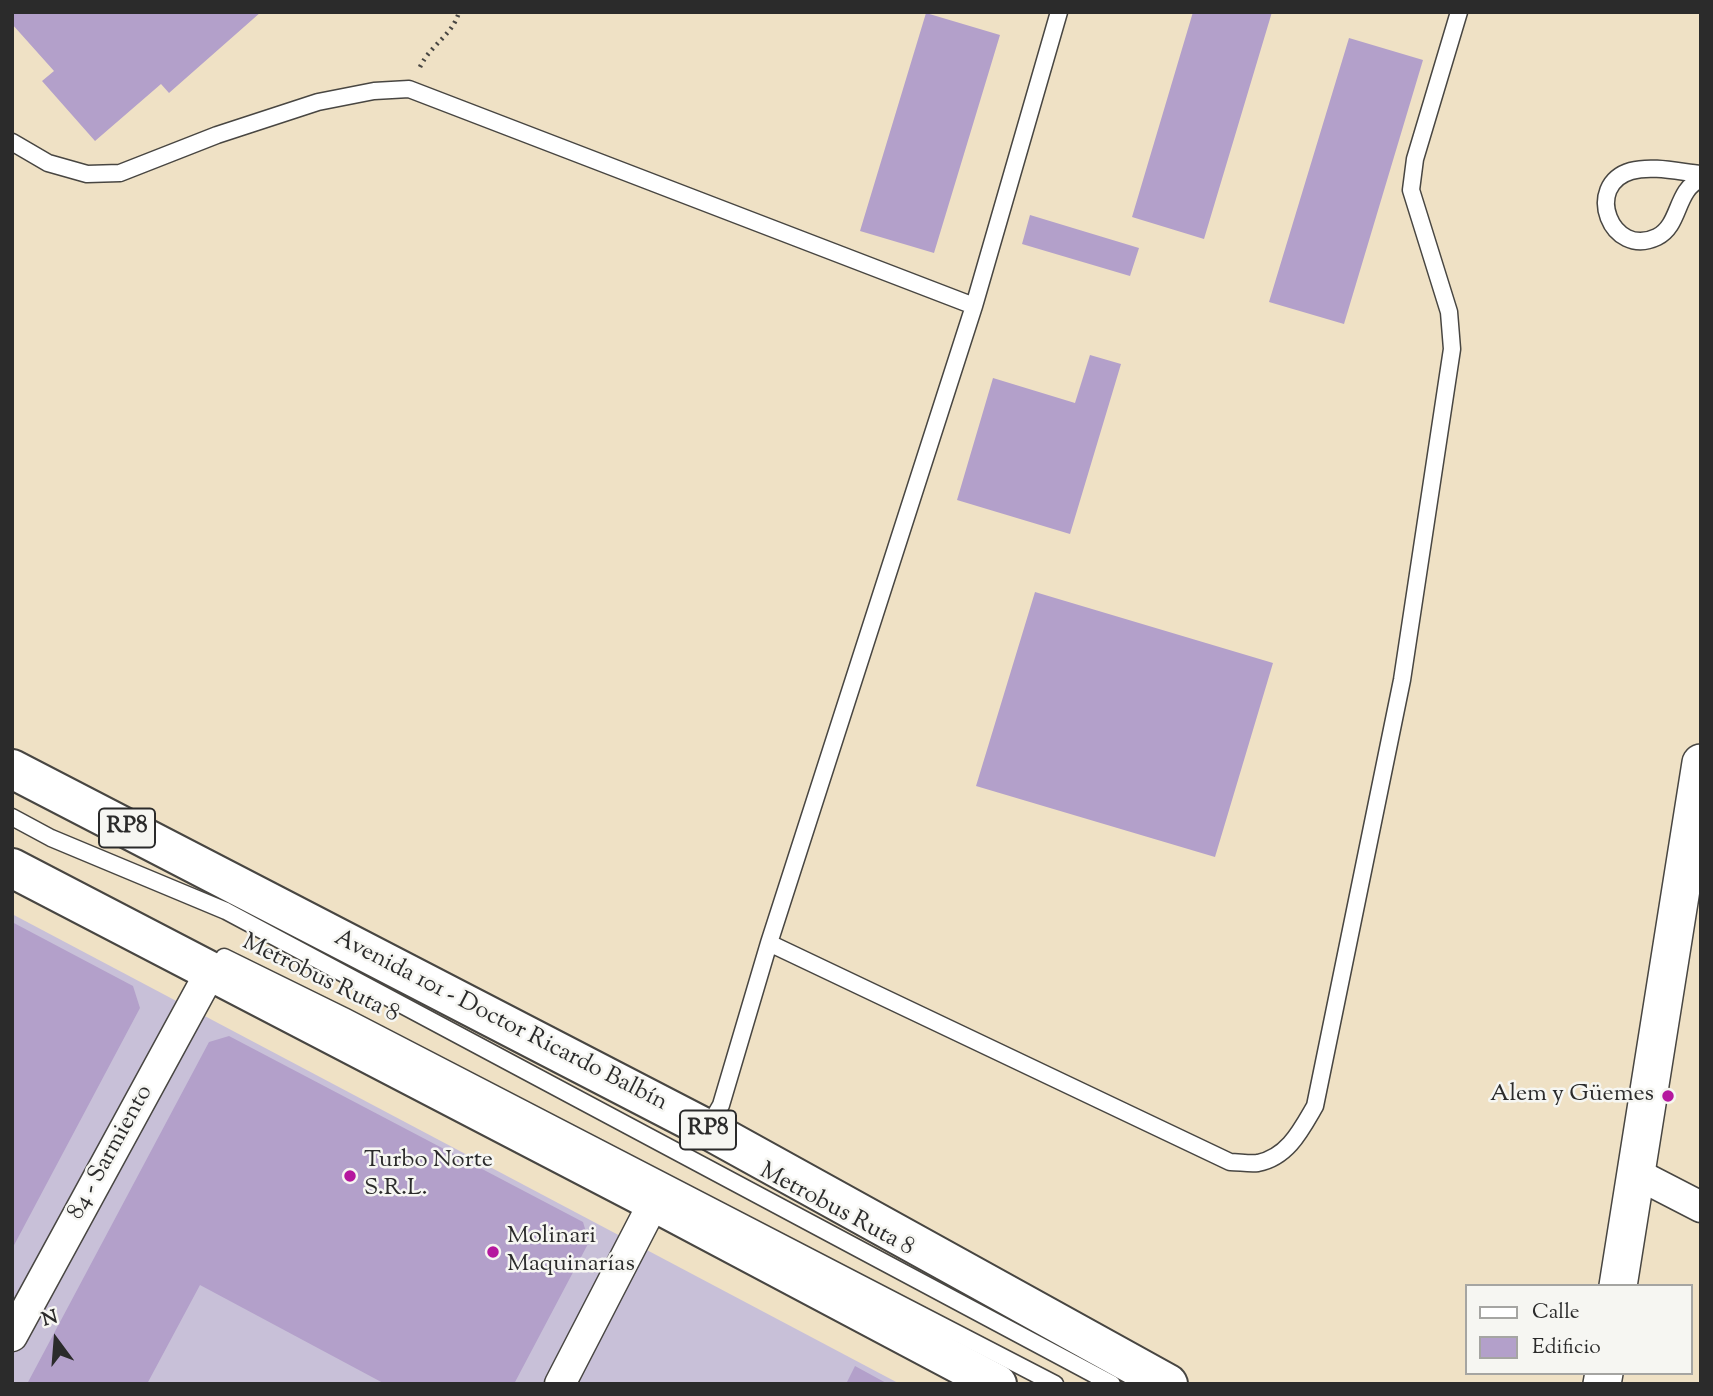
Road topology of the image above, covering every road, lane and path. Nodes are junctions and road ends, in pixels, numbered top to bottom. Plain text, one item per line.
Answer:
1 (459, 12) edge
2 (1059, 12) edge
3 (1459, 12) edge
4 (409, 89) junction
5 (12, 142) edge
6 (1701, 177) edge
7 (974, 306) junction
8 (1701, 763) edge
9 (12, 769) edge
10 (12, 817) edge
11 (12, 851) edge
12 (12, 868) edge
13 (134, 913) dead end
14 (769, 943) junction
15 (210, 960) junction
16 (707, 1129) junction
17 (1637, 1174) junction
18 (654, 1202) junction
19 (1701, 1207) edge
20 (1618, 1284) edge
21 (12, 1336) edge
22 (560, 1384) edge
23 (997, 1384) edge
24 (1055, 1384) edge
25 (1112, 1384) edge
26 (1168, 1384) edge

1 - 4 path
2 - 7 lane
3 - 14 lane
4 - 5 lane
4 - 7 lane
6 - 6 lane
7 - 14 lane
8 - 17 street
9 - 16 main road, Avenida 101 - Doctor Ricardo Balbín / RP8
10 - 25 lane, Metrobus Ruta 8
11 - 13 lane
12 - 15 main road
14 - 16 lane
15 - 18 main road
15 - 21 street, 84 - Sarmiento
15 - 24 lane, Metrobus Ruta 8
16 - 26 main road, Avenida 101 - Doctor Ricardo Balbín / RP8
17 - 19 street
17 - 20 street
18 - 22 street
18 - 23 main road

